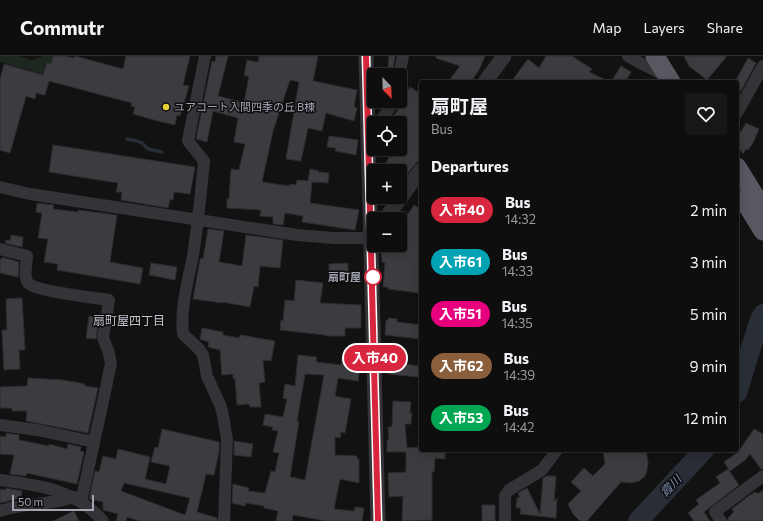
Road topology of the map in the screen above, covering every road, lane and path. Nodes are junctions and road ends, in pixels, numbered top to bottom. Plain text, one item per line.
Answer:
1 (205, 56) edge
2 (366, 56) edge
3 (403, 56) edge
4 (504, 56) edge
5 (628, 56) edge
6 (655, 56) edge
7 (668, 56) edge
8 (763, 66) edge
9 (400, 68) edge
10 (486, 80) edge
11 (675, 80) edge
12 (739, 109) edge
13 (370, 116) edge
14 (371, 156) edge
15 (739, 170) edge
16 (419, 173) edge
17 (0, 187) edge
18 (739, 192) edge
19 (763, 209) edge
20 (373, 212) edge
21 (390, 212) edge
22 (198, 220) junction
23 (763, 231) edge
24 (367, 236) edge
25 (0, 249) edge
26 (373, 252) edge
27 (0, 425) edge
28 (94, 442) junction
29 (556, 452) edge
30 (763, 476) edge
31 (0, 480) edge
32 (77, 500) junction
33 (0, 511) edge
34 (103, 521) edge
35 (224, 521) edge
36 (378, 521) edge
37 (505, 521) edge
38 (722, 521) edge

1 - 22 street
2 - 13 street
3 - 9 street
4 - 10 street
5 - 11 street
6 - 11 highway
7 - 11 highway
8 - 12 street
14 - 20 street
15 - 19 highway
16 - 21 street
17 - 22 street
18 - 23 highway
22 - 24 street
22 - 35 street
25 - 28 street
26 - 36 street
27 - 28 street
28 - 32 street
29 - 37 street
30 - 38 street
31 - 32 street
32 - 33 street
32 - 34 street

